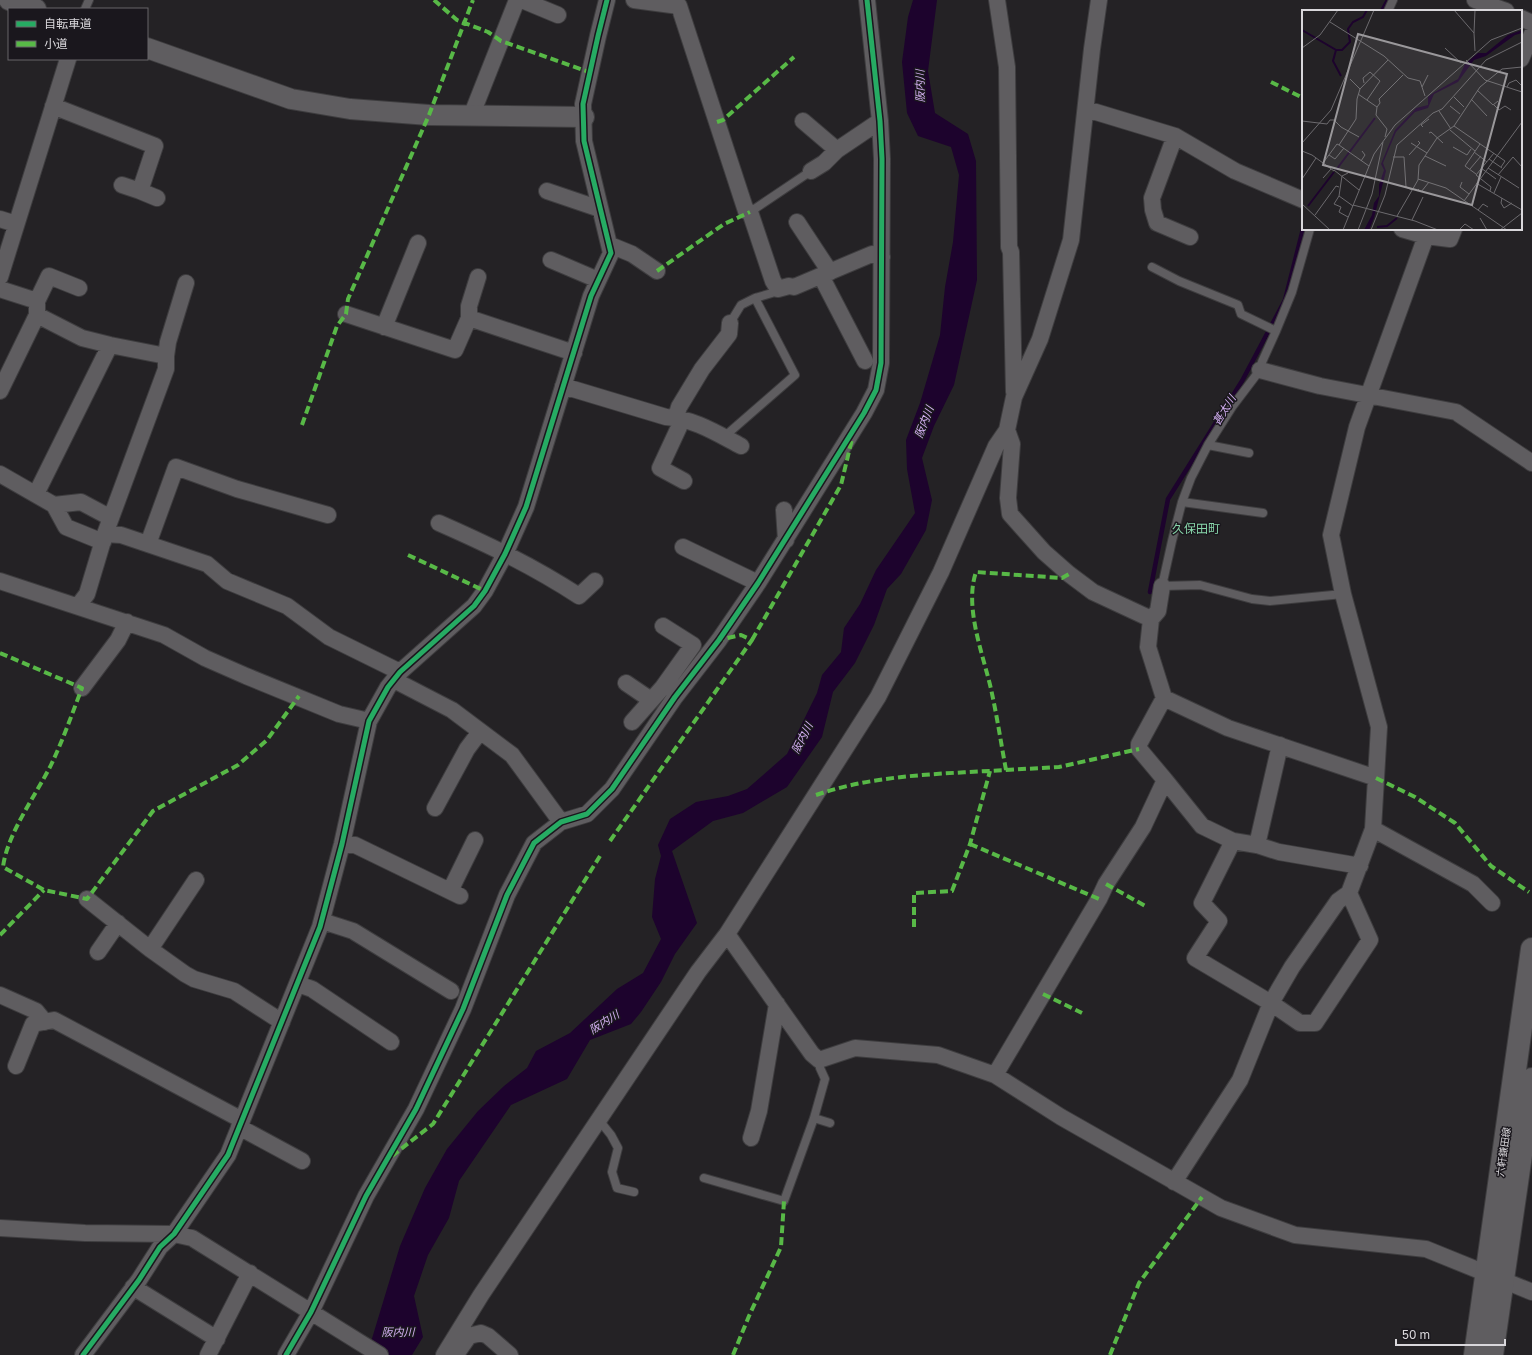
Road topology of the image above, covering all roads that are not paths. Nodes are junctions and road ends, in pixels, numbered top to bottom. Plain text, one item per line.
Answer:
1 (9, 0) edge
2 (516, 0) edge
3 (522, 0) edge
4 (607, 0) edge
5 (634, 0) edge
6 (867, 0) edge
7 (997, 0) edge
8 (1099, 0) edge
9 (1393, 0) edge
10 (1475, 0) edge
11 (678, 3) edge
12 (33, 8) edge
13 (1388, 10) edge
14 (1503, 10) edge
15 (558, 15) dead end
16 (1522, 18) edge
17 (1532, 23) edge
18 (1532, 34) edge
19 (148, 48) edge
20 (1522, 57) edge
21 (68, 60) edge
22 (53, 106) junction
23 (1086, 109) junction
24 (472, 114) junction
25 (584, 117) junction
26 (803, 121) dead end
27 (880, 121) junction
28 (1175, 136) junction
29 (837, 150) junction
30 (811, 171) joint
31 (122, 184) dead end
32 (140, 191) junction
33 (547, 191) dead end
34 (157, 198) dead end
35 (1302, 200) edge
36 (600, 209) junction
37 (750, 212) junction
38 (0, 219) edge
39 (797, 222) dead end
40 (16, 224) junction
41 (1310, 230) edge
42 (1405, 230) edge
43 (1454, 230) edge
44 (1426, 236) junction
45 (1190, 237) dead end
46 (418, 243) dead end
47 (610, 245) junction
48 (882, 257) junction
49 (551, 260) dead end
50 (1152, 267) dead end
51 (657, 271) dead end
52 (826, 274) junction
53 (0, 277) edge
54 (478, 277) dead end
55 (598, 280) junction
56 (186, 283) dead end
57 (79, 288) dead end
58 (778, 288) junction
59 (0, 289) edge
60 (755, 298) junction
61 (37, 308) junction
62 (346, 314) dead end
63 (469, 318) junction
64 (730, 323) joint
65 (384, 327) junction
66 (1013, 331) junction
67 (1275, 331) junction
68 (1040, 339) junction
69 (110, 345) junction
70 (574, 353) junction
71 (166, 356) junction
72 (865, 362) dead end
73 (1260, 370) junction
74 (1, 385) edge
75 (563, 386) junction
76 (1370, 395) junction
77 (1014, 397) junction
78 (676, 417) junction
79 (1007, 430) junction
80 (725, 436) junction
81 (1208, 445) junction
82 (741, 446) dead end
83 (1249, 453) dead end
84 (1532, 463) edge
85 (0, 474) edge
86 (684, 481) dead end
87 (36, 494) junction
88 (1182, 502) junction
89 (54, 504) junction
90 (784, 510) dead end
91 (1263, 513) dead end
92 (328, 515) dead end
93 (111, 518) junction
94 (439, 523) dead end
95 (104, 538) junction
96 (786, 540) junction
97 (148, 544) junction
98 (683, 547) dead end
99 (505, 554) junction
100 (0, 581) edge
101 (595, 581) dead end
102 (758, 584) junction
103 (1162, 586) junction
104 (1343, 594) junction
105 (78, 606) junction
106 (1151, 619) junction
107 (127, 622) junction
108 (663, 626) dead end
109 (397, 676) junction
110 (626, 683) dead end
111 (82, 688) dead end
112 (669, 692) junction
113 (1164, 698) junction
114 (651, 700) junction
115 (369, 721) junction
116 (632, 722) dead end
117 (479, 733) junction
118 (1280, 745) junction
119 (1376, 778) junction
120 (1165, 780) junction
121 (435, 808) dead end
122 (561, 822) junction
123 (1373, 829) junction
124 (475, 840) dead end
125 (1233, 841) junction
126 (342, 844) junction
127 (1257, 845) junction
128 (1360, 866) junction
129 (196, 880) dead end
130 (1349, 893) junction
131 (87, 899) dead end
132 (1492, 903) dead end
133 (322, 921) junction
134 (118, 923) junction
135 (727, 934) junction
136 (150, 949) junction
137 (1532, 950) edge
138 (98, 952) dead end
139 (298, 984) junction
140 (450, 991) dead end
141 (0, 995) edge
142 (1271, 1003) junction
143 (777, 1004) junction
144 (45, 1022) junction
145 (282, 1022) junction
146 (390, 1042) dead end
147 (819, 1060) junction
148 (16, 1066) dead end
149 (995, 1075) junction
150 (1532, 1079) edge
151 (814, 1118) junction
152 (599, 1120) junction
153 (241, 1123) junction
154 (830, 1123) dead end
155 (751, 1138) dead end
156 (302, 1161) dead end
157 (704, 1178) dead end
158 (1174, 1182) junction
159 (634, 1192) dead end
160 (0, 1228) edge
161 (174, 1234) junction
162 (250, 1273) junction
163 (1494, 1276) junction
164 (133, 1287) junction
165 (1532, 1292) edge
166 (314, 1315) junction
167 (217, 1339) junction
168 (83, 1355) edge
169 (208, 1355) edge
170 (286, 1355) edge
171 (380, 1355) edge
172 (444, 1355) edge
173 (455, 1355) edge
174 (510, 1355) edge
175 (1475, 1355) edge
176 (1492, 1355) edge

1 - 12 street
2 - 24 street
3 - 15 street
4 - 25 street
5 - 11 street
6 - 27 street
7 - 66 street
8 - 23 street
9 - 13 lane
10 - 14 street
11 - 37 street
16 - 17 street
18 - 20 street
19 - 24 street
21 - 22 street
22 - 32 street
22 - 40 street
23 - 28 street
23 - 68 street
24 - 25 street
25 - 36 street
26 - 29 street
27 - 29 street
27 - 48 street
28 - 35 street
28 - 45 street
29 - 30 street
30 - 37 lane
31 - 32 street
32 - 34 street
33 - 36 street
36 - 47 street
37 - 58 street
38 - 40 street
39 - 52 street
40 - 53 street
41 - 67 lane
42 - 44 street
43 - 44 street
44 - 76 street
46 - 65 street
47 - 51 street
47 - 55 street
48 - 52 street
48 - 96 street
49 - 55 street
50 - 67 lane
52 - 58 street
52 - 72 street
54 - 63 street
55 - 70 street
56 - 71 street
57 - 61 street
58 - 60 lane
59 - 61 street
60 - 64 lane
60 - 80 lane
61 - 69 street
61 - 74 street
62 - 65 street
63 - 65 street
63 - 70 street
64 - 78 street
66 - 68 street
66 - 77 street
67 - 73 lane
68 - 77 street
69 - 71 street
69 - 87 street
70 - 75 street
71 - 93 street
73 - 76 street
73 - 81 lane
75 - 78 street
75 - 99 street
76 - 84 street
76 - 104 street
77 - 79 street
78 - 80 street
78 - 86 street
79 - 106 street
79 - 135 street
80 - 82 street
81 - 83 lane
81 - 88 lane
85 - 87 street
87 - 89 street
88 - 91 lane
88 - 103 lane
89 - 93 street
89 - 95 street
90 - 96 street
92 - 97 street
93 - 95 street
94 - 99 street
95 - 97 street
95 - 105 street
96 - 102 street
97 - 109 street
98 - 102 street
99 - 101 street
99 - 109 street
100 - 105 street
102 - 112 street
103 - 104 lane
103 - 106 street
104 - 119 street
105 - 107 street
106 - 113 street
107 - 111 street
107 - 115 street
108 - 112 street
109 - 115 street
109 - 117 street
110 - 114 street
112 - 114 street
112 - 122 street
113 - 118 street
113 - 120 street
114 - 116 street
115 - 126 street
117 - 121 street
117 - 122 street
118 - 119 street
118 - 127 street
119 - 123 street
120 - 125 street
120 - 149 street
122 - 166 street
123 - 128 street
123 - 132 street
124 - 126 street
125 - 127 street
125 - 142 street
126 - 133 street
127 - 128 street
128 - 130 street
129 - 136 street
130 - 142 street
130 - 142 street
131 - 134 street
133 - 139 street
133 - 140 street
134 - 136 street
134 - 138 street
135 - 143 street
135 - 152 street
136 - 145 street
137 - 163 main road, 六軒鎌田線
139 - 145 street
139 - 146 street
141 - 144 street
142 - 158 street
143 - 147 street
143 - 155 street
144 - 148 street
144 - 153 street
145 - 153 street
147 - 149 street
147 - 151 lane
149 - 158 street
150 - 163 main road, 六軒鎌田線
151 - 154 lane
151 - 157 lane
152 - 159 lane
152 - 172 street
153 - 156 street
153 - 161 street
158 - 163 street
160 - 161 street
161 - 162 street
161 - 164 street
162 - 166 street
162 - 167 street
163 - 165 street
163 - 175 main road, 六軒鎌田線
163 - 176 main road, 六軒鎌田線
164 - 167 street
164 - 168 street
166 - 170 street
166 - 171 street
167 - 169 street
173 - 174 street

